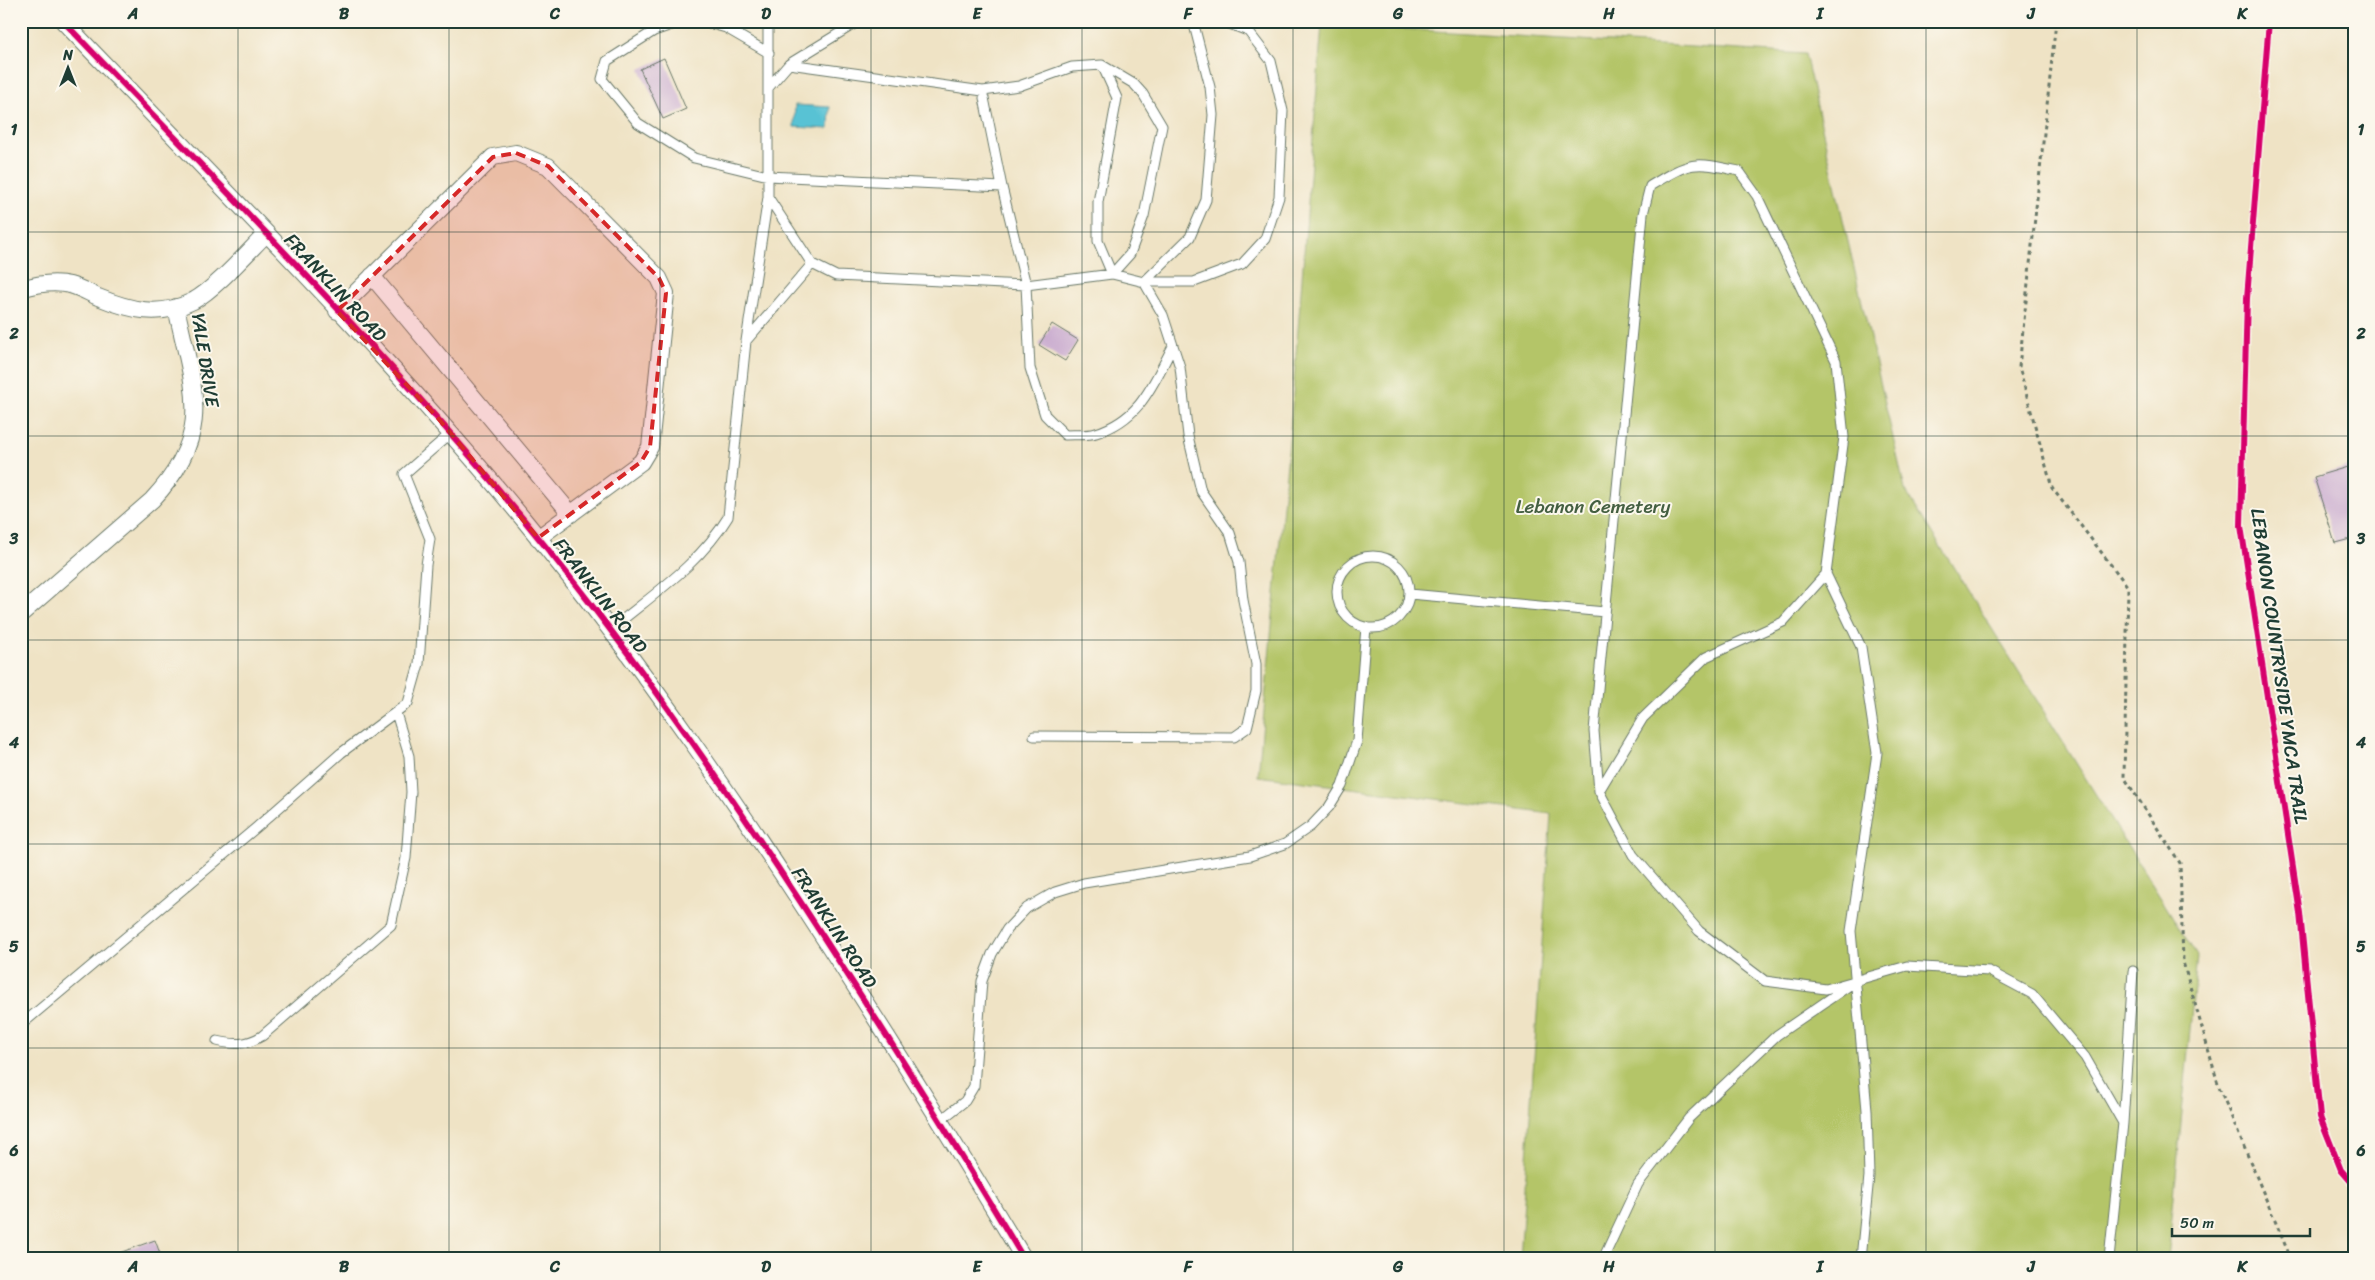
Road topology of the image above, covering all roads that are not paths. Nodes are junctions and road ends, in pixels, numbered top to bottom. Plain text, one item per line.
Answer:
1 (63, 21) edge
2 (683, 21) edge
3 (701, 21) edge
4 (768, 21) edge
5 (859, 21) edge
6 (1193, 21) edge
7 (1222, 21) edge
8 (768, 53) junction
9 (789, 64) junction
10 (1102, 65) junction
11 (769, 87) junction
12 (984, 98) dead end
13 (768, 176) junction
14 (1002, 187) junction
15 (768, 197) junction
16 (266, 234) junction
17 (812, 264) junction
18 (1112, 274) junction
19 (372, 276) junction
20 (1144, 282) junction
21 (1026, 285) junction
22 (21, 289) edge
23 (176, 307) junction
24 (338, 310) junction
25 (746, 341) junction
26 (1173, 346) junction
27 (451, 433) junction
28 (571, 514) junction
29 (538, 538) junction
30 (1826, 574) junction
31 (1410, 594) junction
32 (1605, 612) junction
33 (21, 614) edge
34 (1366, 627) junction
35 (610, 630) junction
36 (396, 713) junction
37 (1034, 736) dead end
38 (1600, 791) junction
39 (2133, 971) dead end
40 (1857, 980) junction
41 (21, 1025) edge
42 (217, 1041) dead end
43 (941, 1120) junction
44 (2123, 1123) junction
45 (1024, 1259) edge
46 (1603, 1259) edge
47 (1861, 1259) edge
48 (2109, 1259) edge

1 - 16 street, FRANKLIN ROAD
2 - 13 lane
3 - 8 lane
4 - 8 lane
5 - 9 lane
6 - 20 lane
7 - 20 lane
8 - 11 lane
9 - 10 lane
9 - 11 lane
10 - 18 lane
10 - 18 lane
11 - 13 lane
12 - 14 lane
13 - 14 lane
13 - 15 lane
14 - 21 lane
15 - 17 lane
15 - 25 lane
16 - 23 street, YALE DRIVE
16 - 24 street, FRANKLIN ROAD
17 - 21 lane
17 - 25 lane
18 - 20 lane
18 - 21 lane
19 - 24 street
19 - 28 street
19 - 28 street
20 - 26 lane
21 - 26 lane
22 - 23 street
23 - 33 street, YALE DRIVE
24 - 27 street, FRANKLIN ROAD
25 - 35 lane
26 - 37 lane
27 - 29 street, FRANKLIN ROAD
27 - 36 lane
28 - 29 street
29 - 35 street, FRANKLIN ROAD
30 - 32 lane
30 - 38 lane
30 - 40 lane
31 - 32 lane
31 - 34 lane
31 - 34 lane
32 - 38 lane
34 - 43 lane
35 - 43 street, FRANKLIN ROAD
36 - 41 lane
36 - 42 lane
38 - 40 lane
39 - 44 lane
40 - 44 lane
40 - 46 lane
40 - 47 lane
43 - 45 street, FRANKLIN ROAD
44 - 48 lane

